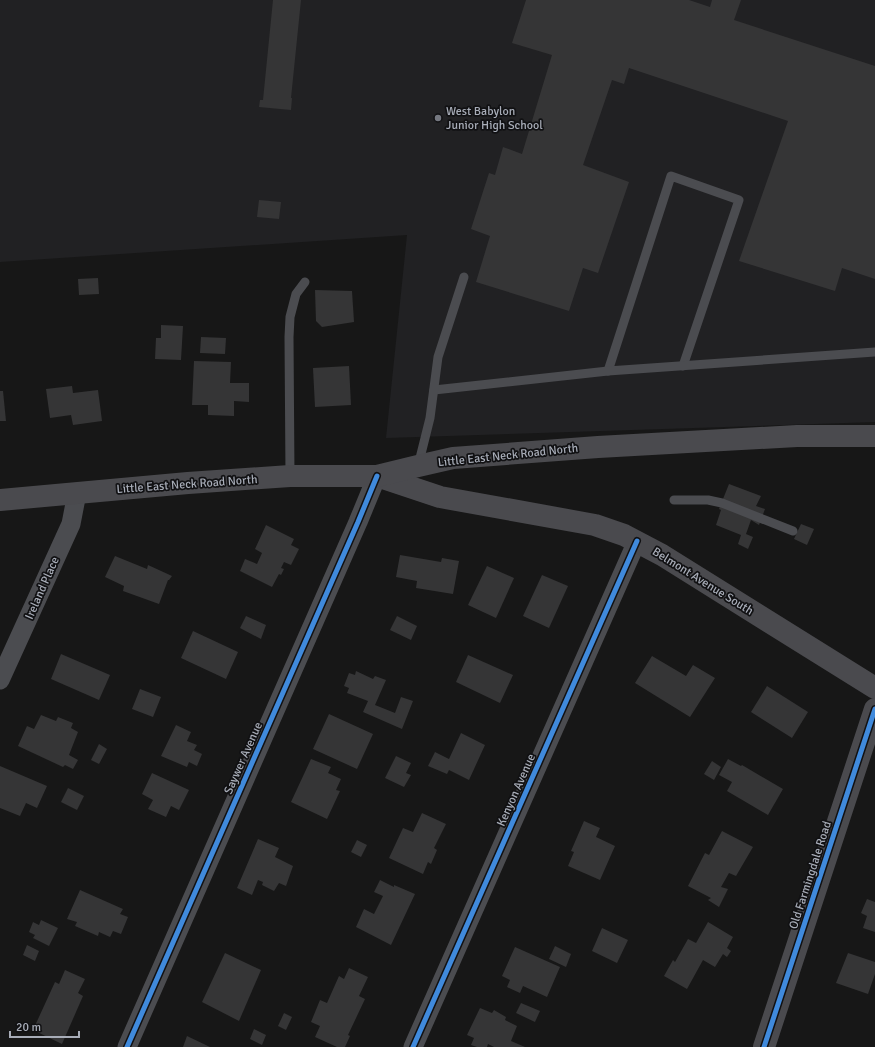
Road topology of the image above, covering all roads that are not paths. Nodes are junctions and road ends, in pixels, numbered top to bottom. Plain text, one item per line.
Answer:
1 (464, 277) dead end
2 (305, 282) dead end
3 (875, 352) edge
4 (683, 366) junction
5 (608, 371) junction
6 (434, 390) junction
7 (875, 436) edge
8 (418, 466) junction
9 (290, 476) junction
10 (377, 476) junction
11 (77, 493) junction
12 (0, 500) edge
13 (674, 500) dead end
14 (792, 531) dead end
15 (637, 541) junction
16 (0, 680) edge
17 (875, 688) edge
18 (875, 709) edge
19 (127, 1047) edge
20 (413, 1047) edge
21 (764, 1047) edge

1 - 6 lane
2 - 9 lane
3 - 4 lane
4 - 5 lane
4 - 5 lane
5 - 6 lane
6 - 8 lane
7 - 8 main road, Little East Neck Road North
8 - 10 main road, Little East Neck Road North
9 - 10 main road, Little East Neck Road North
9 - 11 main road, Little East Neck Road North
10 - 15 main road, Belmont Avenue South
10 - 19 street, Saywer Avenue
11 - 12 main road, Little East Neck Road North
11 - 16 street, Ireland Place
13 - 14 lane
15 - 17 main road, Belmont Avenue South
15 - 20 street, Kenyon Avenue
18 - 21 main road, Old Farmingdale Road

